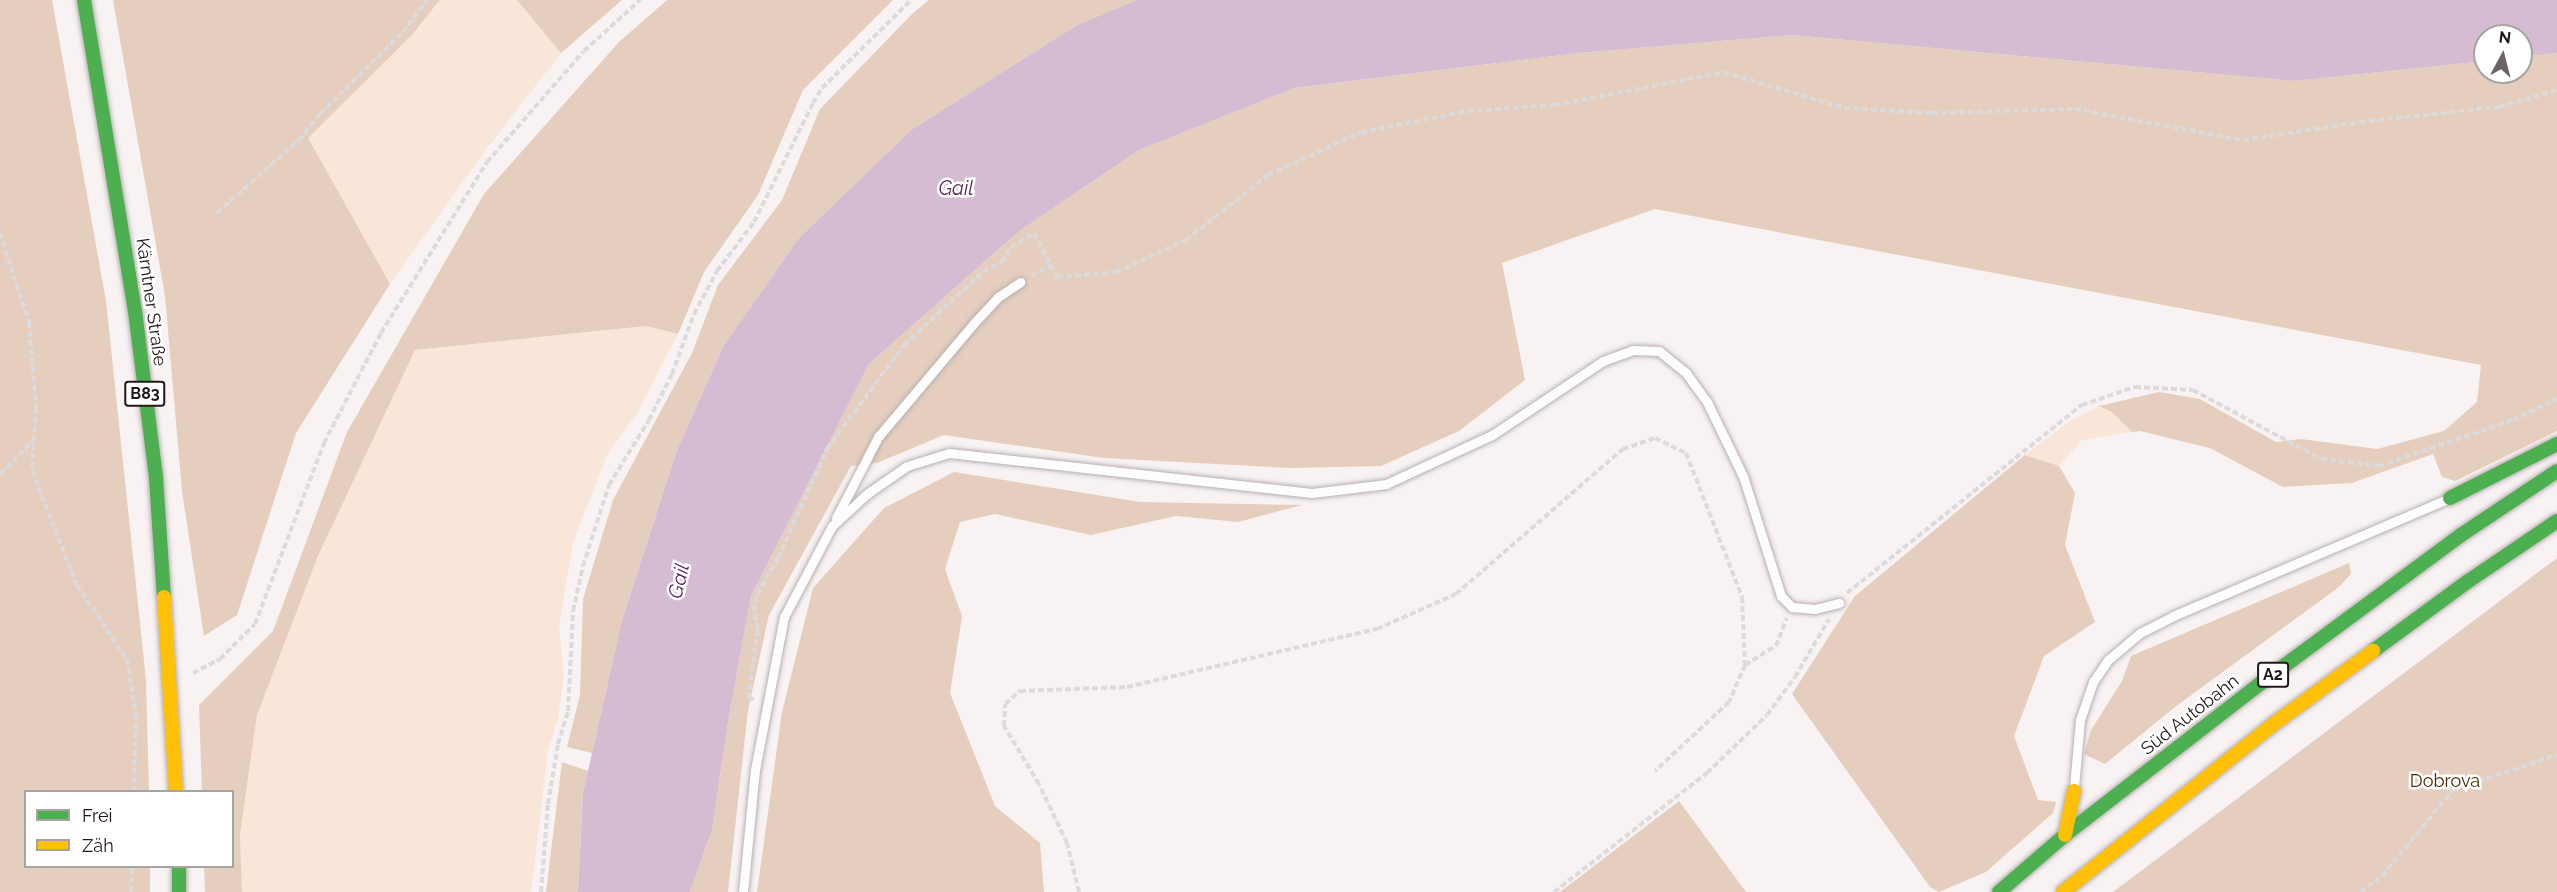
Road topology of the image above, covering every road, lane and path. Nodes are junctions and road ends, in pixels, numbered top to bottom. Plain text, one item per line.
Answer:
1 (84, 0) edge
2 (427, 0) edge
3 (640, 0) edge
4 (911, 0) edge
5 (2557, 90) edge
6 (217, 213) dead end
7 (0, 233) edge
8 (1051, 266) junction
9 (1020, 282) joint
10 (2557, 399) edge
11 (34, 440) junction
12 (2557, 444) edge
13 (2557, 471) edge
14 (0, 474) edge
15 (2450, 498) joint
16 (2557, 521) edge
17 (832, 526) junction
18 (1839, 603) junction
19 (1792, 607) junction
20 (1745, 665) junction
21 (171, 685) junction
22 (768, 702) junction
23 (2557, 755) edge
24 (1655, 771) dead end
25 (134, 790) edge
26 (176, 790) edge
27 (2074, 791) joint
28 (2065, 835) junction
29 (132, 868) edge
30 (179, 868) edge
31 (130, 892) edge
32 (179, 892) edge
33 (540, 892) edge
34 (743, 892) edge
35 (1079, 892) edge
36 (1554, 892) edge
37 (1999, 892) edge
38 (2064, 892) edge
39 (2360, 892) edge

1 - 21 main road, Kärntner Straße / B83
2 - 6 path
3 - 21 path
4 - 33 path
5 - 8 path
7 - 11 path
8 - 9 path
8 - 22 path
9 - 17 lane
10 - 18 path
11 - 14 path
11 - 25 path
12 - 15 main road
13 - 28 main road, Süd Autobahn / A2
15 - 27 lane
16 - 38 main road, A2
17 - 19 lane
17 - 22 lane
18 - 19 lane
18 - 36 path
19 - 20 path
20 - 24 path
20 - 35 path
21 - 26 main road, Kärntner Straße / B83
22 - 34 lane
23 - 39 path
27 - 28 main road
28 - 37 main road, Süd Autobahn / A2
29 - 31 path
30 - 32 main road

